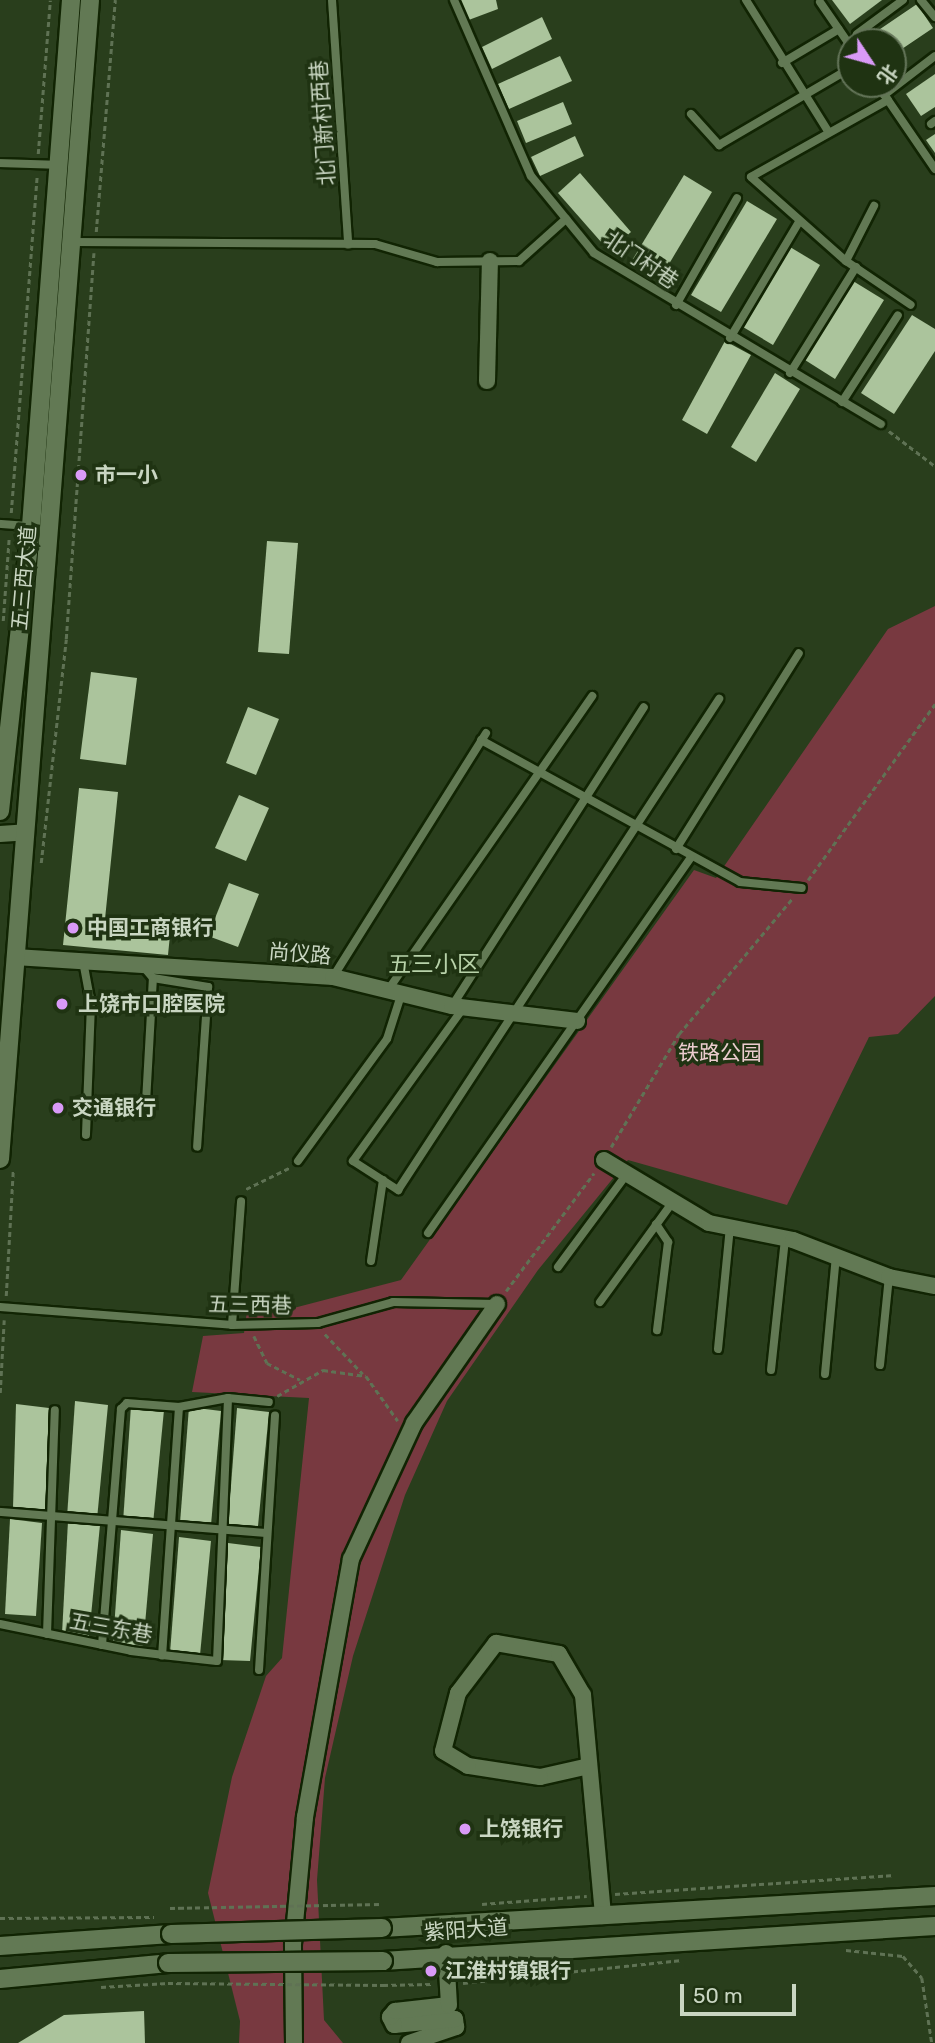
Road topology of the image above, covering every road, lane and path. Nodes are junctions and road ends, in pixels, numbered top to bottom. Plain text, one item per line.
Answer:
1 (50, 0) edge
2 (71, 0) edge
3 (90, 0) edge
4 (115, 0) edge
5 (332, 0) edge
6 (454, 0) edge
7 (746, 0) edge
8 (903, 0) edge
9 (921, 0) edge
10 (820, 2) dead end
11 (935, 17) edge
12 (838, 28) edge
13 (865, 28) edge
14 (837, 30) edge
15 (935, 56) edge
16 (782, 63) junction
17 (837, 77) edge
18 (907, 79) edge
19 (806, 96) junction
20 (884, 98) edge
21 (887, 98) edge
22 (691, 114) dead end
23 (828, 131) junction
24 (0, 163) edge
25 (37, 163) junction
26 (59, 165) junction
27 (935, 169) edge
28 (737, 198) dead end
29 (874, 206) dead end
30 (566, 219) junction
31 (799, 222) junction
32 (74, 242) junction
33 (95, 243) junction
34 (348, 244) junction
35 (490, 261) junction
36 (846, 261) junction
37 (856, 267) junction
38 (676, 305) junction
39 (911, 305) dead end
40 (898, 315) dead end
41 (730, 338) junction
42 (790, 373) junction
43 (487, 381) dead end
44 (842, 402) junction
45 (881, 425) joint
46 (935, 466) edge
47 (0, 524) edge
48 (10, 524) junction
49 (31, 526) junction
50 (2, 629) dead end
51 (799, 653) dead end
52 (592, 696) dead end
53 (719, 699) dead end
54 (935, 704) edge
55 (644, 707) dead end
56 (539, 776) junction
57 (584, 801) junction
58 (0, 811) edge
59 (637, 828) junction
60 (26, 832) junction
61 (0, 834) edge
62 (676, 849) junction
63 (691, 858) junction
64 (40, 870) dead end
65 (802, 887) junction
66 (15, 957) junction
67 (83, 958) junction
68 (141, 962) junction
69 (333, 976) junction
70 (153, 978) junction
71 (395, 993) junction
72 (458, 1007) junction
73 (520, 1012) junction
74 (578, 1021) junction
75 (146, 1102) dead end
76 (86, 1135) dead end
77 (197, 1147) dead end
78 (7, 1157) edge
79 (604, 1160) junction
80 (298, 1161) joint
81 (626, 1175) junction
82 (383, 1180) junction
83 (241, 1202) joint
84 (672, 1203) junction
85 (656, 1224) junction
86 (730, 1227) junction
87 (428, 1233) dead end
88 (786, 1238) junction
89 (836, 1256) junction
90 (371, 1261) dead end
91 (558, 1267) dead end
92 (889, 1277) junction
93 (935, 1286) edge
94 (600, 1302) dead end
95 (497, 1304) junction
96 (3, 1307) edge
97 (318, 1323) junction
98 (248, 1324) junction
99 (232, 1325) junction
100 (657, 1330) dead end
101 (718, 1349) dead end
102 (880, 1365) dead end
103 (771, 1370) dead end
104 (825, 1374) dead end
105 (366, 1377) junction
106 (300, 1380) junction
107 (0, 1393) edge
108 (228, 1398) junction
109 (269, 1402) joint
110 (178, 1407) junction
111 (55, 1410) dead end
112 (275, 1416) dead end
113 (408, 1435) junction
114 (0, 1512) edge
115 (55, 1518) junction
116 (111, 1522) junction
117 (166, 1525) junction
118 (219, 1530) junction
119 (265, 1533) junction
120 (0, 1624) edge
121 (47, 1634) junction
122 (102, 1645) junction
123 (162, 1655) junction
124 (259, 1670) dead end
125 (589, 1766) junction
126 (894, 1875) dead end
127 (601, 1895) junction
128 (935, 1896) edge
129 (381, 1904) dead end
130 (474, 1905) dead end
131 (170, 1908) dead end
132 (603, 1916) junction
133 (157, 1917) dead end
134 (0, 1918) edge
135 (935, 1926) edge
136 (0, 1946) edge
137 (837, 1950) dead end
138 (446, 1953) junction
139 (686, 1959) dead end
140 (0, 1979) edge
141 (168, 1983) dead end
142 (447, 1984) junction
143 (294, 2043) edge
144 (409, 2043) edge
145 (932, 2043) edge

1 - 25 path
2 - 26 main road, 五三西大道
3 - 32 main road, 五三西大道
4 - 33 path
5 - 34 lane, 北门新村西巷
6 - 30 lane, 北门村巷
7 - 16 lane
8 - 13 lane
9 - 11 lane
10 - 12 lane
14 - 16 lane
15 - 18 lane
16 - 19 lane
17 - 19 lane
19 - 22 lane
19 - 23 lane
20 - 23 lane
21 - 27 lane
23 - 31 lane
24 - 25 lane
25 - 26 lane
25 - 48 path
26 - 49 main road, 五三西大道
28 - 38 lane
29 - 36 lane
30 - 35 lane
30 - 38 lane, 北门村巷
31 - 36 lane
31 - 41 lane
32 - 33 lane
32 - 60 main road, 五三西大道
33 - 34 lane
33 - 64 path
34 - 35 lane
35 - 43 street
36 - 37 lane
37 - 39 lane
37 - 42 lane
38 - 41 lane, 北门村巷
40 - 44 lane
41 - 42 lane, 北门村巷
42 - 44 lane, 北门村巷
44 - 45 lane, 北门村巷
45 - 46 path
47 - 48 lane
48 - 49 lane
48 - 50 path
49 - 58 main road, 五三西大道
51 - 62 lane
52 - 56 lane
53 - 59 lane
54 - 65 path
55 - 57 lane
56 - 57 lane
56 - 69 lane
56 - 71 lane
57 - 59 lane
57 - 72 lane
59 - 62 lane
59 - 73 lane
60 - 61 street
60 - 66 main road, 五三西大道
62 - 63 lane
63 - 65 lane
63 - 74 lane
65 - 79 path
66 - 67 street, 尚仪路
66 - 78 main road, 五三西大道
67 - 68 street, 尚仪路
67 - 76 lane
68 - 69 street, 尚仪路
68 - 70 lane
69 - 71 street, 尚仪路
70 - 75 lane
70 - 77 lane
71 - 72 street, 尚仪路
71 - 80 lane
72 - 73 street, 尚仪路
72 - 82 lane
73 - 74 street, 尚仪路
73 - 82 lane
74 - 87 lane
78 - 96 path
79 - 81 street
79 - 95 path
80 - 83 path
81 - 84 street
81 - 91 lane
82 - 90 lane
83 - 99 lane
84 - 85 lane
84 - 86 street
85 - 94 lane
85 - 100 lane
86 - 88 street
86 - 101 lane
88 - 89 street
88 - 103 lane
89 - 92 street
89 - 104 lane
92 - 93 street
92 - 102 lane
95 - 97 lane, 五三西巷
95 - 113 street
96 - 99 lane, 五三西巷
96 - 107 path
97 - 98 lane, 五三西巷
97 - 105 path
98 - 99 lane, 五三西巷
98 - 106 path
105 - 106 path
105 - 113 path
106 - 109 path
108 - 109 lane
108 - 110 lane
108 - 118 lane
110 - 116 lane
110 - 117 lane
111 - 115 lane
112 - 119 lane
113 - 143 street
114 - 115 lane
115 - 116 lane
115 - 121 lane
116 - 117 lane
116 - 122 lane
117 - 118 lane
117 - 123 lane
118 - 119 lane
118 - 123 lane, 五三东巷
119 - 124 lane
120 - 121 lane, 五三东巷
121 - 122 lane, 五三东巷
122 - 123 lane, 五三东巷
125 - 125 street
125 - 127 street
126 - 127 path
127 - 130 path
127 - 132 street
128 - 132 main road, 紫阳大道
129 - 131 path, bridge
132 - 136 main road, 紫阳大道, bridge
133 - 134 path
135 - 138 main road, 紫阳大道
137 - 145 path
138 - 140 main road, 紫阳大道, bridge
138 - 142 street
139 - 142 path
141 - 142 path, bridge
142 - 144 street

